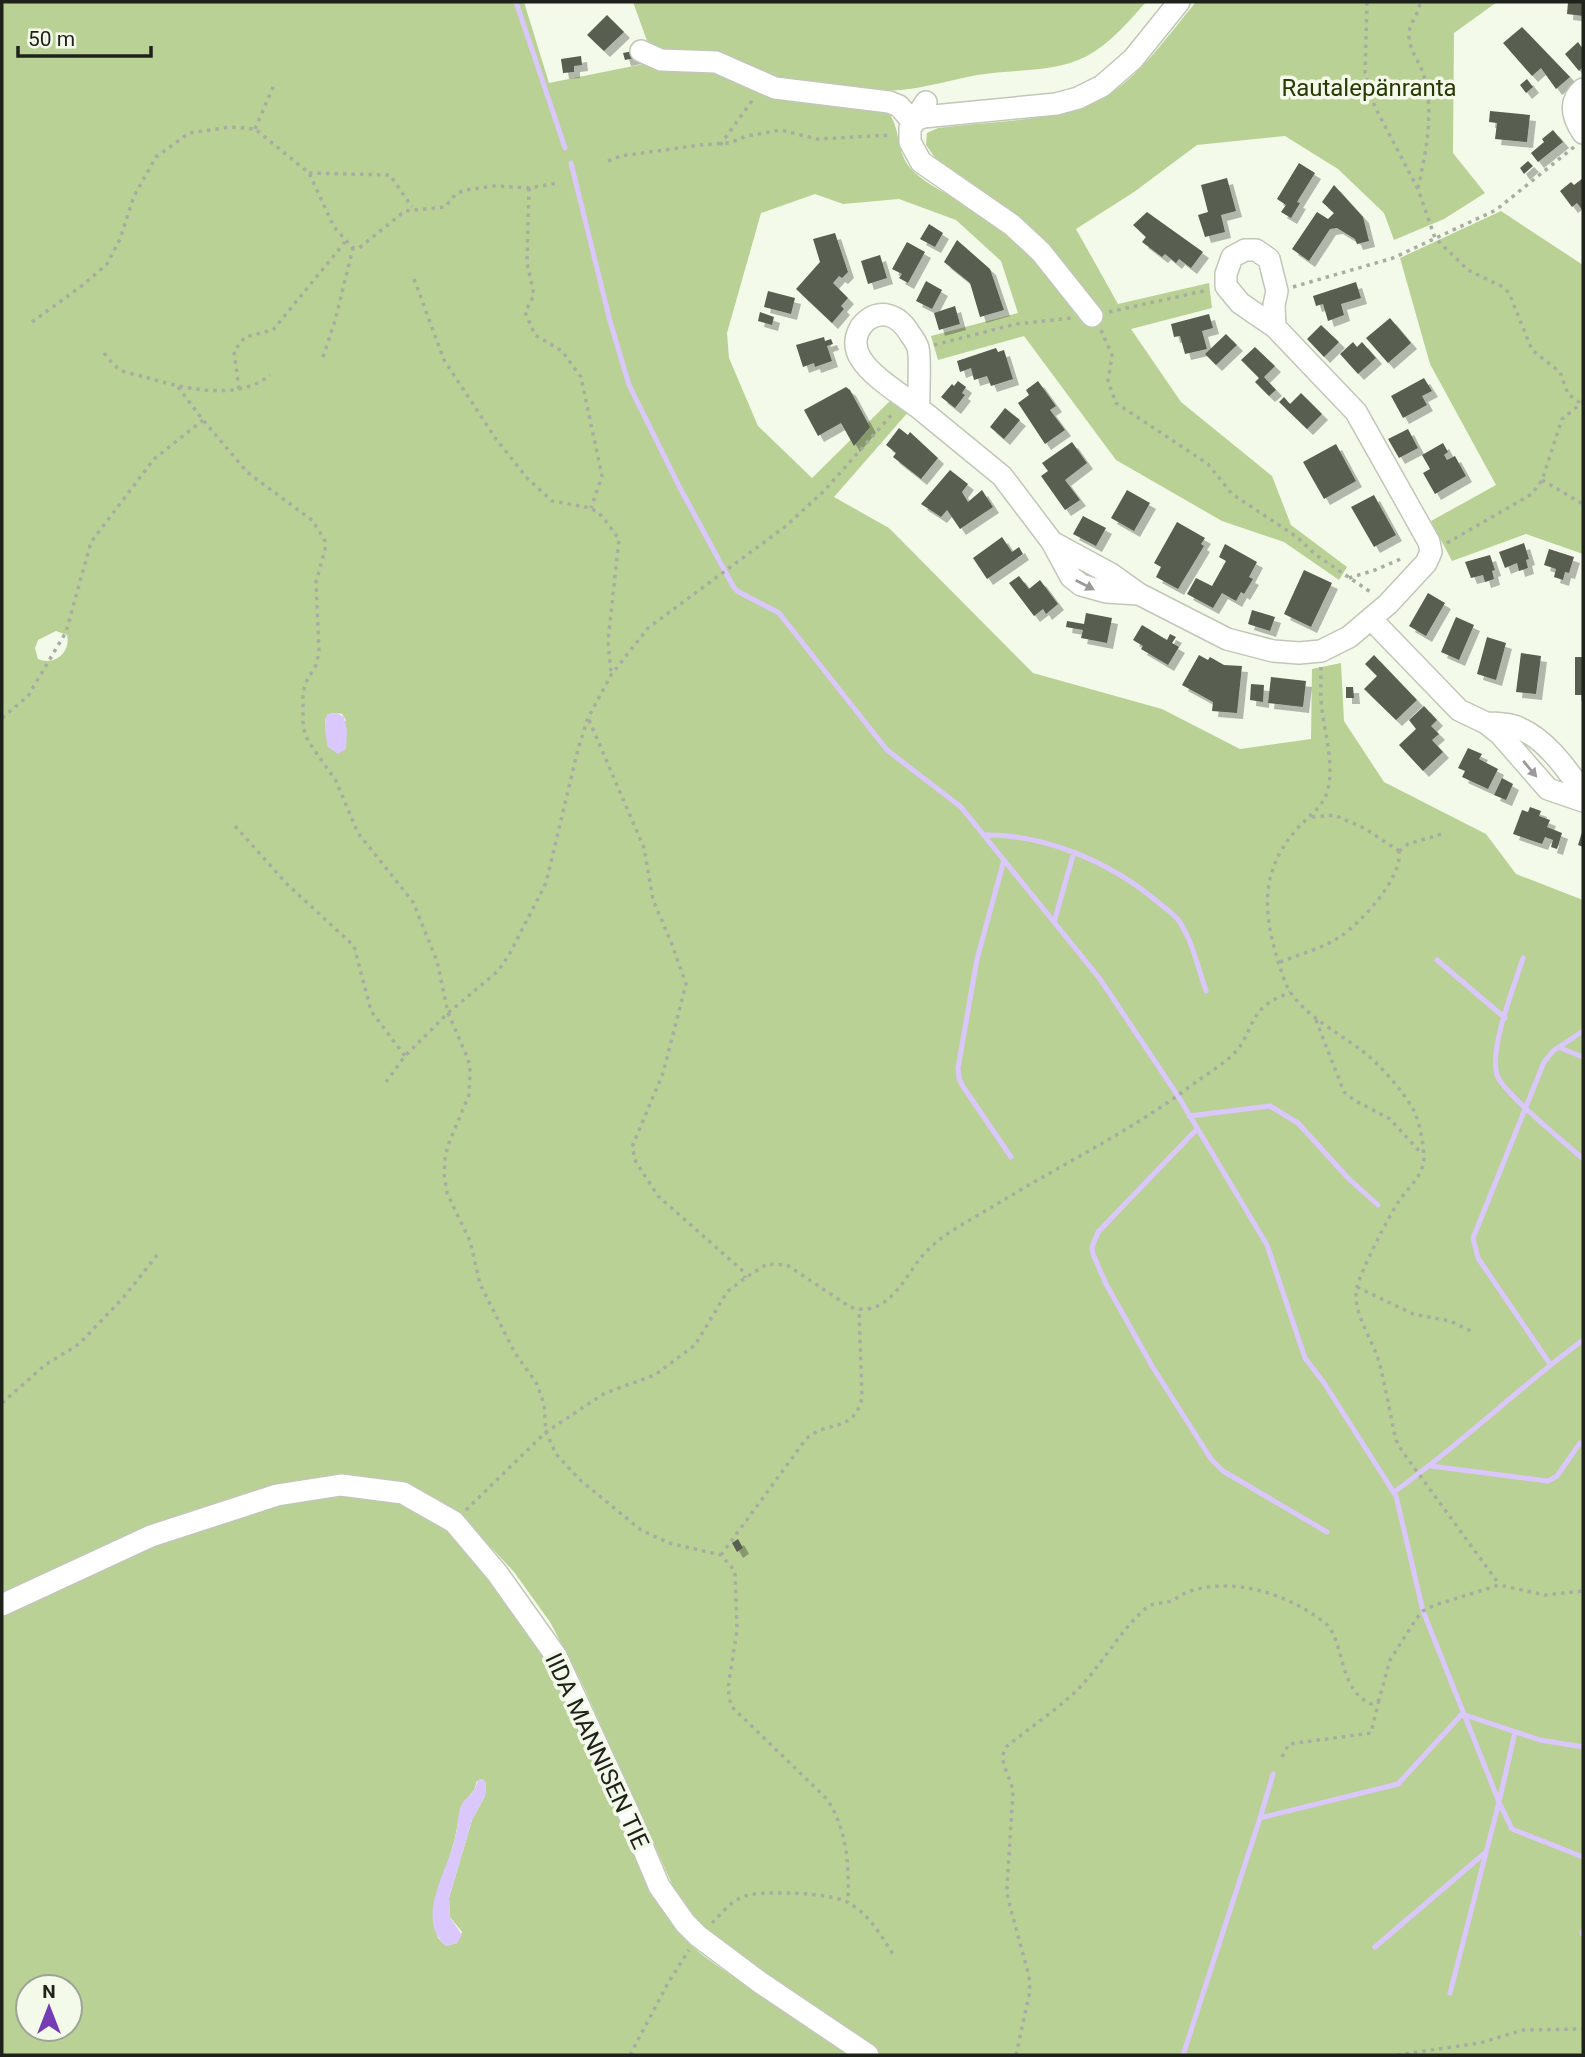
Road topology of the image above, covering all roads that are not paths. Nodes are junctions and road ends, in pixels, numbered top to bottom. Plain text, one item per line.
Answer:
1 (1179, 2) edge
2 (641, 51) dead end
3 (1583, 89) edge
4 (990, 94) dead end
5 (926, 102) dead end
6 (1027, 106) junction
7 (911, 128) junction
8 (1583, 132) edge
9 (1092, 316) road end
10 (1275, 327) junction
11 (913, 403) road end
12 (1371, 619) junction
13 (1486, 723) junction
14 (1583, 792) edge
15 (1583, 801) edge
16 (2, 1605) edge
17 (868, 2055) edge

1 - 6 street
2 - 7 street
3 - 8 street
4 - 6 street
5 - 7 street
6 - 7 street
7 - 9 street
10 - 10 street
10 - 12 street
11 - 12 street
12 - 13 street
13 - 14 street
13 -> 15 street
16 - 17 street, IIDA MANNISEN TIE

